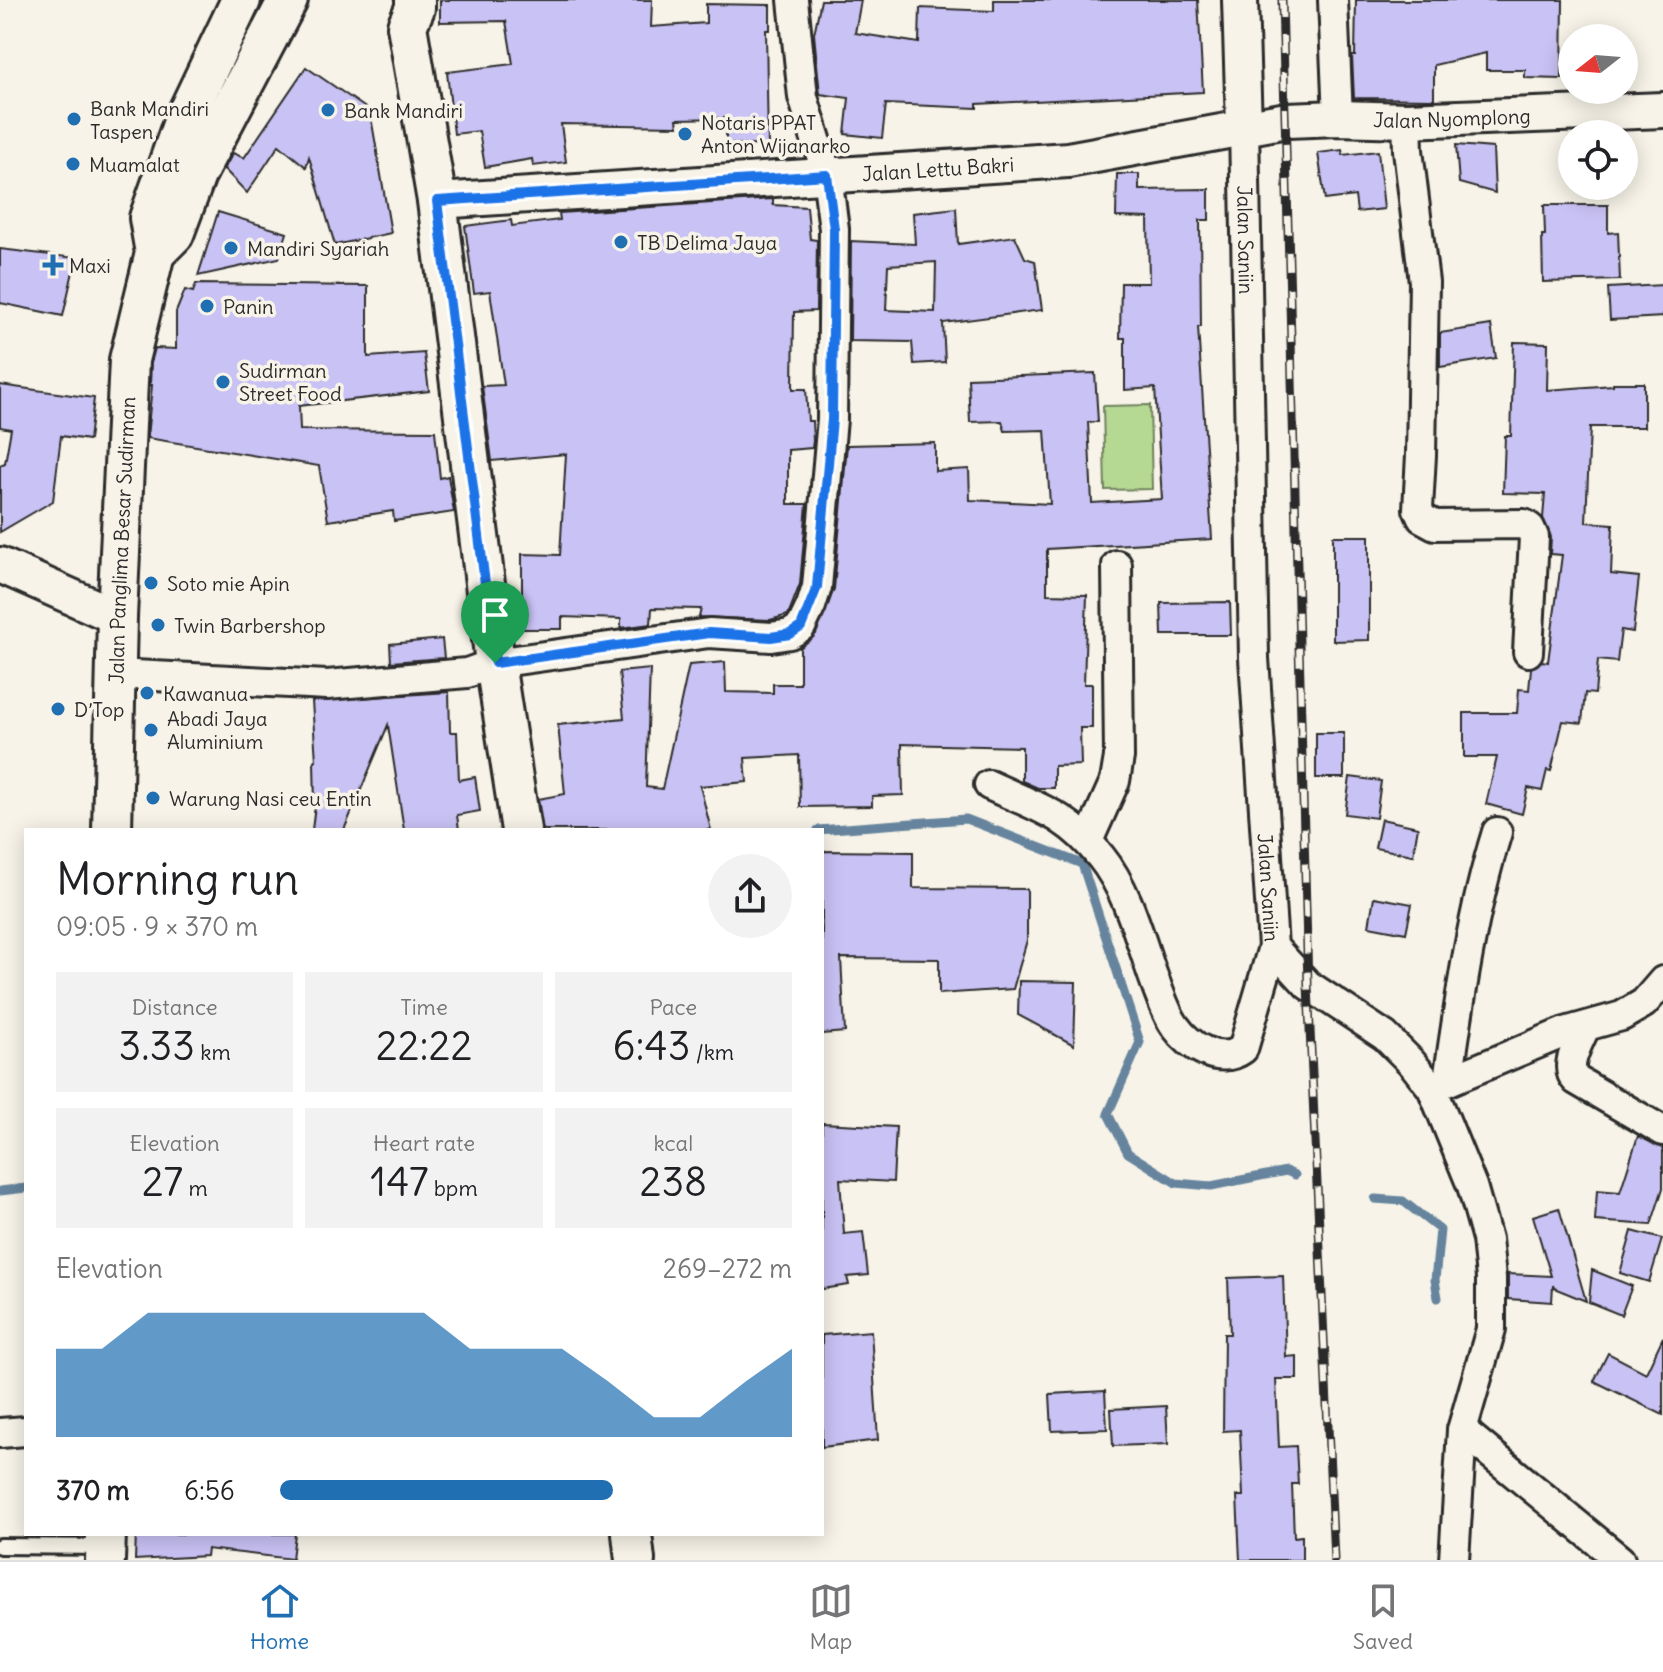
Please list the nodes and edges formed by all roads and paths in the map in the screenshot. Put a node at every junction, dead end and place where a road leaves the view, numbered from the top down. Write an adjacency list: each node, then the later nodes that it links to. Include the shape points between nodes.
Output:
1 (241, 0): 13 (main road, Jalan Panglima Besar Sudirman, via 183,122 149,218)
2 (793, 0): 11 (street, via 803,97)
3 (1240, 0): 10 (street)
4 (1333, 0): 8 (street)
5 (290, 2): 13 (main road, Jalan Panglima Besar Sudirman, via 196,175 174,234)
6 (400, 7): 12 (main road)
7 (1663, 110): 9 (street, Jalan Nyomplong)
8 (1338, 118): 9 (street, Jalan Nyomplong); 10 (street, Jalan Lettu Bakri)
9 (1407, 120): 17 (street, via 1424,282 1418,509 1435,525 1530,528 1534,537)
10 (1244, 126): 11 (street, Jalan Lettu Bakri, via 1068,160); 25 (street, Jalan Saniin, via 1254,658)
11 (827, 175): 12 (street, Jalan Lettu Bakri); 18 (street, via 834,229 832,419 817,587 801,627 771,637 709,633)
12 (437, 201): 18 (main road)
13 (155, 253): 16 (main road, Jalan Panglima Besar Sudirman, via 129,360)
14 (0, 565): 16 (street)
15 (1117, 565): 24 (street, via 1119,757 1115,781)
16 (117, 617): 19 (main road, Jalan Panglima Besar Sudirman)
17 (1528, 652)
18 (495, 663): 19 (street, via 467,673 327,685); 22 (main road)
19 (115, 674): 21 (main road, Jalan Panglima Besar Sudirman)
20 (989, 785): 24 (street, via 1054,813)
21 (112, 828)
22 (521, 828)
23 (1497, 832): 28 (street)
24 (1088, 841): 25 (street, via 1117,882 1174,1026 1192,1045 1226,1056 1243,1049)
25 (1273, 947): 28 (street, Jalan Saniin, via 1308,985 1385,1036)
26 (1663, 981): 27 (street, via 1634,1010)
27 (1585, 1027): 28 (street); 29 (street, via 1571,1074)
28 (1440, 1085): 30 (street, Jalan Saniin, via 1487,1239 1491,1278 1491,1329)
29 (1663, 1131)
30 (1462, 1430): 37 (street, Jalan Saniin); 38 (street)
31 (24, 1431): 32 (street)
32 (0, 1433)
33 (632, 1536): 36 (main road)
34 (0, 1546): 35 (lane)
35 (105, 1547)
36 (635, 1560)
37 (1454, 1560)
38 (1620, 1560)

